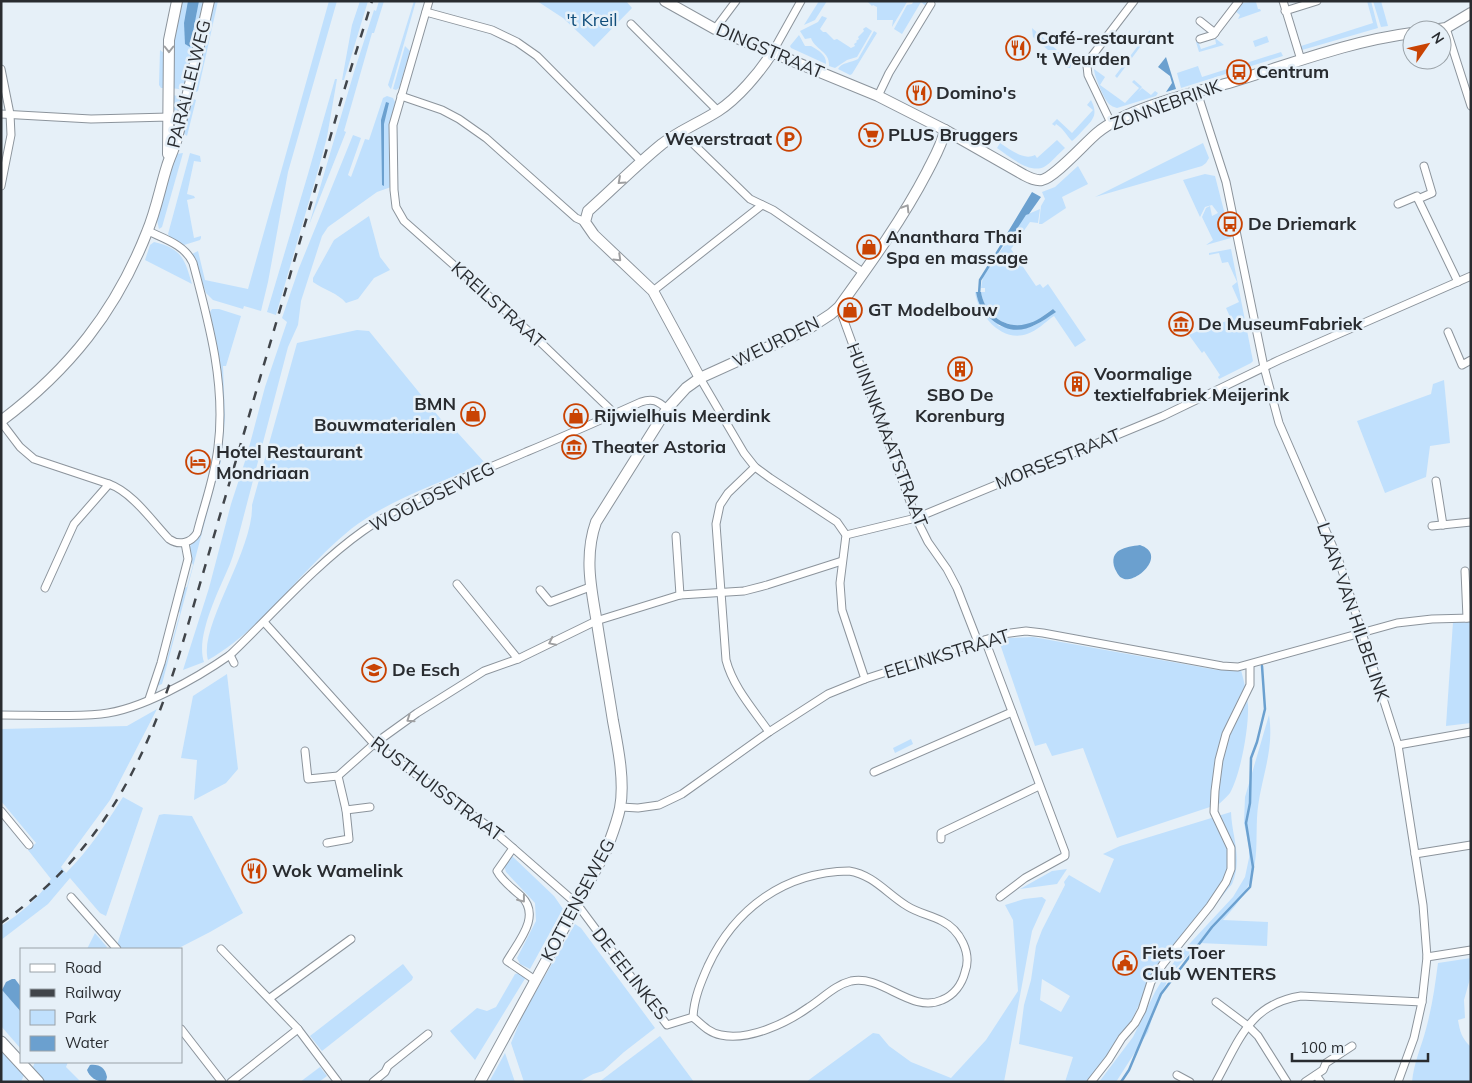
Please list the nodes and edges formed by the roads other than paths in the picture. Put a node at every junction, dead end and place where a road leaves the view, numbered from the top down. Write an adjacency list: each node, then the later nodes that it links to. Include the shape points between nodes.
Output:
1 (177, 1): 33 (street, PARALLELWEG, one-way to 33, via 169,40)
2 (209, 1): 34 (street, PARALLELWEG)
3 (429, 1): 13 (street, KREILSTRAAT)
4 (665, 1): 18 (street, DINGSTRAAT)
5 (736, 1): 18 (street)
6 (801, 1): 23 (street)
7 (1239, 1): 19 (street)
8 (1283, 1): 12 (street)
9 (1317, 1): 12 (street)
10 (1130, 3): 35 (street, via 1092,56 1087,70)
11 (931, 4): 28 (street)
12 (1285, 11): 24 (street)
13 (426, 12): 27 (street, KREILSTRAAT); 38 (street, via 492,30 518,42 537,56)
14 (1471, 13): 17 (street)
15 (1200, 20): 19 (street)
16 (631, 24): 30 (street)
17 (1452, 24)
18 (715, 29): 23 (street, DINGSTRAAT)
19 (1215, 33): 21 (street)
20 (1402, 35): 24 (street, ZONNEBRINK, via 1362,41)
21 (1200, 39)
22 (1452, 47): 29 (street)
23 (772, 52): 28 (street, DINGSTRAAT); 30 (street, via 761,70)
24 (1301, 60): 26 (street, ZONNEBRINK)
25 (1, 69): 32 (street)
26 (1196, 92): 35 (street, ZONNEBRINK); 54 (street, LAAN VAN HILBELINK, via 1226,182)
27 (401, 96): 45 (street, via 459,119 486,138 576,218); 57 (street, KREILSTRAAT, via 393,126 394,190 399,215 534,336)
28 (878, 96): 36 (street, DINGSTRAAT)
29 (1471, 106)
30 (718, 111): 37 (street)
31 (1, 114): 32 (street)
32 (10, 114): 33 (street, via 91,119); 41 (street, via 11,135)
33 (169, 117): 34 (street); 39 (street, PARALLELWEG)
34 (181, 120): 39 (street, PARALLELWEG)
35 (1111, 123): 36 (street, ZONNEBRINK, via 1050,176 1038,180)
36 (945, 130): 47 (street, WEURDEN, one-way to 36, via 917,191 943,141)
37 (680, 131): 38 (street); 44 (street, via 750,199)
38 (642, 162): 45 (street, one-way to 45, via 588,211)
39 (167, 165): 46 (street, PARALLELWEG)
40 (1424, 166): 42 (street, via 1432,193)
41 (1, 186)
42 (1418, 199): 43 (street, via 1417,196); 49 (street)
43 (1398, 204)
44 (762, 205): 47 (street); 50 (street)
45 (585, 222): 50 (street, one-way to 50, via 594,235)
46 (148, 232): 58 (street, PARALLELWEG, via 117,295 82,346 41,390); 68 (street, via 182,248 190,257 208,322 217,371 218,448 197,532)
47 (864, 273): 51 (street, WEURDEN)
48 (1471, 276): 49 (street, MORSESTRAAT)
49 (1458, 282): 54 (street, MORSESTRAAT)
50 (653, 291): 55 (street)
51 (839, 307): 55 (street, WEURDEN, via 808,329); 62 (street, HUININKMAATSTRAAT)
52 (1448, 332): 53 (street, via 1462,364)
53 (1471, 360)
54 (1264, 367): 62 (street, MORSESTRAAT, via 1163,416); 80 (street, LAAN VAN HILBELINK, via 1279,423 1339,561)
55 (700, 378): 56 (street, KOTTENSEWEG); 59 (street)
56 (667, 409): 57 (street, WOOLDSEWEG, via 658,401 648,399); 72 (street, KOTTENSEWEG, via 596,522 589,558)
57 (614, 414): 79 (street, WOOLDSEWEG, via 481,470 394,512 339,550)
58 (1, 421): 61 (street, via 20,447 34,459)
59 (755, 467): 66 (street, via 837,522); 75 (street, via 720,505 716,524)
60 (1436, 481): 64 (street)
61 (109, 484): 68 (street, via 126,494 169,539); 73 (street, via 74,524)
62 (916, 518): 66 (street, MORSESTRAAT); 81 (street, HUININKMAATSTRAAT, via 947,568)
63 (1471, 522): 64 (street)
64 (1443, 525): 65 (street)
65 (1432, 526)
66 (846, 534): 69 (street)
67 (676, 536): 76 (street)
68 (185, 543): 87 (street, via 188,559)
69 (842, 561): 75 (street, via 768,585); 86 (street, via 842,610)
70 (1465, 571): 77 (street)
71 (457, 584): 83 (street)
72 (590, 587): 74 (street, via 550,602); 78 (street, KOTTENSEWEG)
73 (46, 588)
74 (540, 590)
75 (721, 592): 76 (street); 90 (street, via 729,672)
76 (680, 595): 78 (street)
77 (1469, 618): 80 (street, EELINKSTRAAT, via 1397,623)
78 (596, 621): 83 (street, one-way to 83); 98 (street, KOTTENSEWEG, via 618,749)
79 (264, 622): 82 (street, WOOLDSEWEG); 92 (street, RUSTHUISSTRAAT)
80 (1362, 632): 85 (street, EELINKSTRAAT); 93 (street, LAAN VAN HILBELINK)
81 (981, 641): 85 (street, EELINKSTRAAT, via 1026,631 1222,666); 86 (street, EELINKSTRAAT); 88 (street, HUININKMAATSTRAAT)
82 (230, 655): 84 (street); 87 (street, WOOLDSEWEG)
83 (518, 659): 92 (street, one-way to 92, via 484,671)
84 (234, 662)
85 (1250, 665): 137 (street, via 1250,686 1226,734 1215,791 1214,812 1231,848 1231,869 1210,906 1151,982 1135,1023)
86 (865, 679): 90 (street, EELINKSTRAAT, via 828,694)
87 (149, 699): 89 (street, WOOLDSEWEG, via 101,714)
88 (1012, 712): 95 (street); 97 (street, HUININKMAATSTRAAT)
89 (1, 715)
90 (769, 732): 98 (street, EELINKSTRAAT, via 682,794 659,804 638,808)
91 (1471, 732): 93 (street)
92 (374, 744): 96 (street); 106 (street, RUSTHUISSTRAAT)
93 (1398, 745): 107 (street, LAAN VAN HILBELINK)
94 (306, 751): 96 (street, via 308,778)
95 (874, 772)
96 (338, 776): 100 (street)
97 (1039, 786): 102 (street, via 941,832); 109 (street, HUININKMAATSTRAAT, via 1065,856 1025,878)
98 (621, 806): 110 (street, KOTTENSEWEG, via 606,852)
99 (370, 807): 100 (street)
100 (346, 810): 103 (street, via 349,839)
101 (1, 811): 104 (street)
102 (941, 839)
103 (327, 843)
104 (29, 845)
105 (1471, 845): 107 (street)
106 (513, 848): 110 (street, RUSTHUISSTRAAT); 116 (street, one-way to 116, via 497,871 525,900 530,912 529,923 506,961)
107 (1416, 854): 115 (street, LAAN VAN HILBELINK)
108 (71, 897): 112 (street)
109 (1000, 897)
110 (577, 904): 116 (street, KOTTENSEWEG); 120 (street, DE EELINKES, via 668,1025)
111 (350, 938): 117 (street)
112 (116, 948)
113 (221, 949): 117 (street)
114 (1471, 950): 115 (street)
115 (1427, 957): 119 (street, LAAN VAN HILBELINK)
116 (535, 980): 136 (street, KOTTENSEWEG)
117 (270, 998): 122 (street)
118 (1216, 1002): 121 (street)
119 (1422, 1002): 121 (street, via 1301,996 1270,1005); 143 (street, LAAN VAN HILBELINK, via 1414,1038)
120 (693, 1017): 120 (street, DE EELINKES, via 720,1036 758,1032 793,1018 842,983 853,980 876,984 914,1000 928,1003 942,1000 962,982 967,956 957,934 944,922 916,912 865,875 849,872 817,874 768,894 734,924 722,939 700,984)
121 (1248, 1026): 139 (street); 140 (street)
122 (298, 1029): 133 (street); 134 (street)
123 (182, 1030): 132 (street)
124 (428, 1034): 135 (street)
125 (1, 1042): 127 (main road)
126 (1352, 1046): 130 (street, via 1326,1063)
127 (20, 1063)
128 (20, 1063): 131 (main road)
129 (1177, 1075): 138 (street)
130 (1316, 1075): 141 (street); 142 (street)
131 (38, 1082)
132 (222, 1082)
133 (230, 1082)
134 (338, 1082)
135 (373, 1082)
136 (480, 1082)
137 (1090, 1082)
138 (1190, 1082)
139 (1216, 1082)
140 (1287, 1082)
141 (1305, 1082)
142 (1321, 1082)
143 (1398, 1082)

